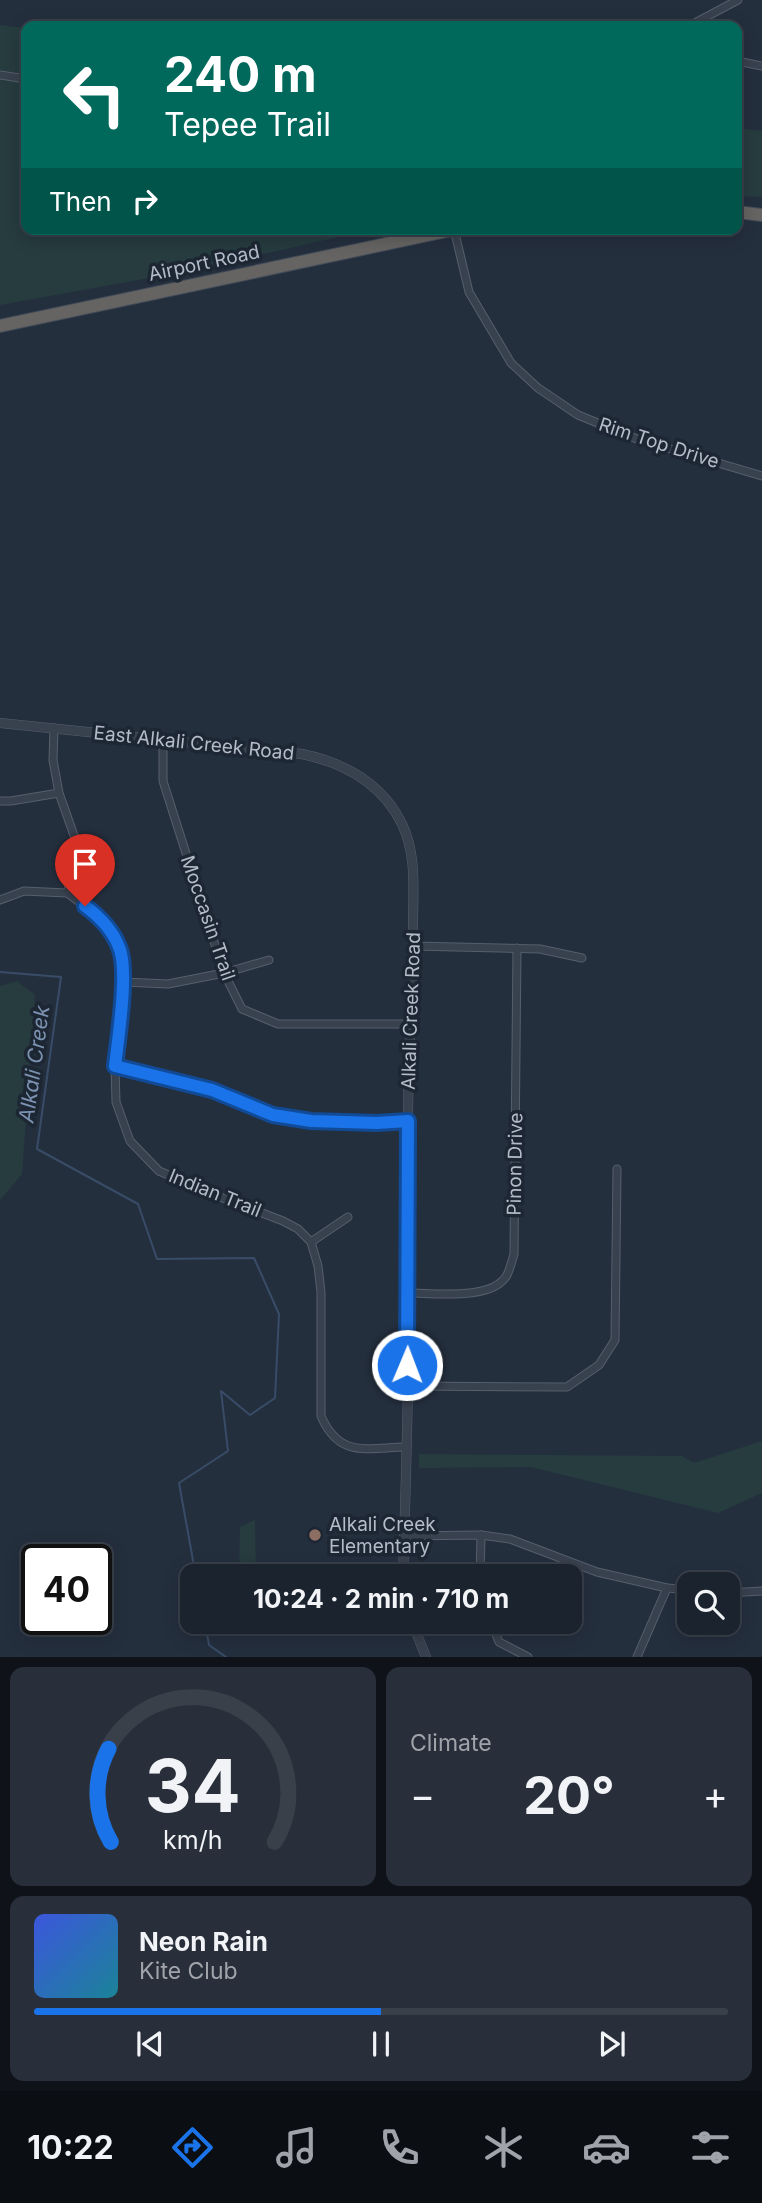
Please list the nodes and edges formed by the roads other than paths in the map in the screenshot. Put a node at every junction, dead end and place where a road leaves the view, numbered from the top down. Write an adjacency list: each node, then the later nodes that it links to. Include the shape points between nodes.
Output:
1 (738, 0): 2 (street)
2 (698, 21)
3 (742, 62): 4 (street)
4 (762, 66)
5 (0, 75): 6 (street)
6 (21, 78)
7 (742, 213): 8 (highway)
8 (762, 215)
9 (427, 235): 11 (highway, Airport Road)
10 (456, 235): 12 (street, Rim Top Drive, via 469,292 511,363 538,388 578,415 637,439)
11 (0, 326)
12 (762, 476)
13 (0, 723): 14 (street, East Alkali Creek Road)
14 (54, 728): 15 (street, East Alkali Creek Road); 17 (street)
15 (163, 740): 16 (street, East Alkali Creek Road, via 326,759); 25 (street, Moccasin Trail, via 163,781)
16 (378, 791): 21 (street, Alkali Creek Road, via 402,825 410,847)
17 (59, 793): 18 (street); 19 (street, via 77,845)
18 (0, 801)
19 (67, 893): 20 (street, via 24,891); 26 (street, Indian Trail, via 102,919 120,948)
20 (0, 900)
21 (413, 946): 22 (street); 27 (street, Alkali Creek Road)
22 (517, 948): 23 (street); 33 (street, Pinon Drive, via 514,1254 506,1277 494,1287 471,1294)
23 (582, 958)
24 (269, 960): 25 (street)
25 (224, 974): 26 (street, via 168,984); 27 (street, Moccasin Trail, via 242,1009 278,1024)
26 (123, 982): 28 (street, Indian Trail)
27 (410, 1024): 29 (street, Alkali Creek Road)
28 (115, 1066): 29 (street, via 212,1090 273,1115 311,1121); 32 (street, Indian Trail, via 116,1102 130,1141 159,1171 283,1221)
29 (408, 1121): 33 (street, Alkali Creek Road)
30 (617, 1169): 34 (street, via 615,1340 599,1365 568,1387)
31 (348, 1217): 32 (street)
32 (311, 1241): 35 (street, via 321,1292 321,1416 326,1429 336,1441 354,1448)
33 (409, 1293): 34 (street, Alkali Creek Road)
34 (407, 1386): 35 (street, Alkali Creek Road)
35 (405, 1447): 37 (street, Alkali Creek Road)
36 (481, 1535): 37 (street); 39 (street); 40 (street, via 510,1539 597,1572)
37 (404, 1536): 38 (street, Alkali Creek Road)
38 (403, 1564)
39 (480, 1564)
40 (667, 1588): 41 (street); 48 (street)
41 (677, 1589)
42 (762, 1591): 43 (street)
43 (740, 1592)
44 (417, 1634): 46 (street)
45 (496, 1634): 47 (street, via 499,1642)
46 (426, 1657)
47 (528, 1657)
48 (638, 1657)

